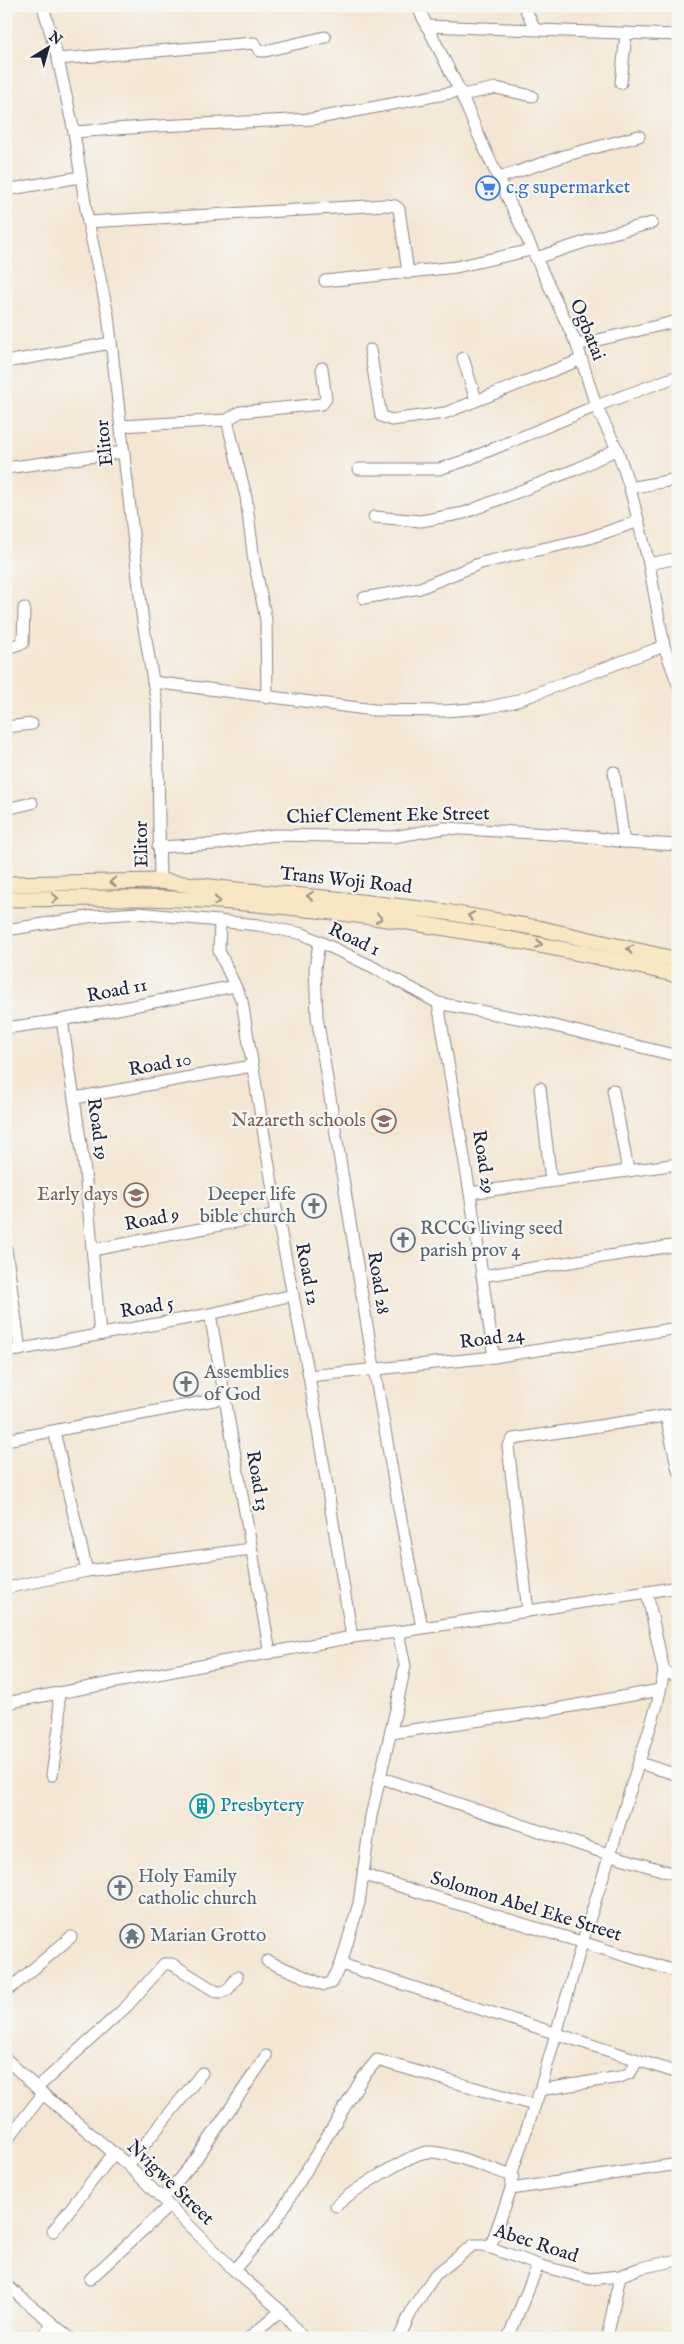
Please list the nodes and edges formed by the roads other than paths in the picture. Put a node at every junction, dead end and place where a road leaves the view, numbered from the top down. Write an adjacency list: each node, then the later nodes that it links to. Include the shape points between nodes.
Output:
1 (43, 6): 9 (street, Elitor)
2 (417, 6): 4 (street, Ogbatai)
3 (524, 6): 5 (street)
4 (426, 26): 5 (street); 11 (street, Ogbatai)
5 (535, 29): 6 (street)
6 (626, 33): 7 (street); 10 (street)
7 (678, 35)
8 (325, 37): 9 (street, via 260,51 254,43)
9 (58, 59): 13 (street, Elitor)
10 (621, 83)
11 (461, 93): 12 (street, via 496,88); 13 (street, via 313,119); 16 (street, Ogbatai)
12 (532, 96)
13 (74, 132): 15 (street, Elitor)
14 (639, 136): 16 (street)
15 (80, 177): 17 (street); 18 (street, Elitor)
16 (499, 178): 20 (street, Ogbatai)
17 (6, 190)
18 (88, 222): 21 (street, via 386,204 399,209); 24 (street, Elitor)
19 (652, 223): 20 (street)
20 (534, 254): 21 (street); 25 (street, Ogbatai)
21 (408, 273): 22 (street)
22 (325, 281)
23 (678, 321): 25 (street)
24 (111, 343): 29 (street); 35 (street, Elitor)
25 (577, 345): 28 (street, Ogbatai)
26 (370, 350): 32 (street, via 384,419 436,414)
27 (464, 358): 32 (street)
28 (580, 360): 32 (street); 33 (street, Ogbatai)
29 (6, 362)
30 (322, 368): 34 (street, via 326,399 322,404 240,412)
31 (678, 376): 33 (street)
32 (476, 400)
33 (596, 406): 36 (street, Ogbatai); 39 (street, via 439,469)
34 (228, 420): 35 (street); 53 (street, via 246,497 266,620)
35 (121, 426): 37 (street, Elitor)
36 (616, 449): 41 (street, Ogbatai); 42 (street, via 579,468 464,513 421,521)
37 (124, 452): 38 (street); 51 (street, Elitor)
38 (6, 468)
39 (360, 469)
40 (678, 479): 41 (street)
41 (630, 488): 43 (street, Ogbatai)
42 (374, 517)
43 (639, 522): 45 (street, Ogbatai); 46 (street, via 586,539 481,564 420,588)
44 (678, 558): 45 (street)
45 (649, 564): 49 (street, Ogbatai)
46 (364, 598)
47 (24, 608): 48 (street, via 23,643)
48 (6, 648)
49 (665, 648): 50 (street); 52 (street, Ogbatai); 53 (street, via 513,702 485,708 416,712)
50 (678, 648)
51 (153, 682): 53 (street); 61 (street, Elitor, via 158,726)
52 (678, 684)
53 (267, 698)
54 (32, 724): 55 (street)
55 (6, 727)
56 (614, 772): 59 (street)
57 (32, 803): 58 (street)
58 (6, 809)
59 (624, 842): 60 (street, Chief Clement Eke Street); 61 (street, Chief Clement Eke Street, via 584,836 445,828 393,837 274,835 216,844)
60 (678, 845)
61 (158, 847): 62 (street, Elitor)
62 (160, 881): 63 (main road, Trans Woji Road, one-way to 63); 68 (main road, Trans Woji Road, one-way to 62, via 538,928 446,912)
63 (6, 884)
64 (6, 899): 69 (main road, Trans Woji Road, one-way to 69, via 155,898 306,909 547,945)
65 (220, 921): 66 (street, Road 1, via 138,913 94,916); 67 (street, Road 1, via 303,934); 70 (street, Road 12, via 219,951)
66 (6, 930)
67 (319, 943): 71 (street, Road 1, via 371,966); 95 (street, Road 28, via 315,968 317,1017)
68 (678, 960)
69 (678, 975)
70 (235, 986): 72 (street, Road 11); 75 (street, Road 12, via 242,1001)
71 (438, 1003): 74 (street, Road 1, via 538,1022); 82 (street, Road 29)
72 (62, 1020): 73 (street, Road 11); 78 (street, Road 19)
73 (6, 1028)
74 (678, 1056)
75 (252, 1066): 78 (street, Road 10); 83 (street, Road 12)
76 (540, 1088): 81 (street)
77 (613, 1090): 80 (street)
78 (75, 1098): 86 (street, Road 19)
79 (678, 1164): 80 (street)
80 (628, 1170): 81 (street)
81 (551, 1181): 82 (street)
82 (470, 1193): 87 (street, Road 29)
83 (277, 1214): 86 (street, Road 9); 88 (street, Road 12)
84 (678, 1246): 87 (street)
85 (6, 1249): 92 (street)
86 (93, 1250): 91 (street, Road 19)
87 (482, 1276): 94 (street, Road 29)
88 (293, 1295): 89 (street, Road 5); 96 (street, Road 12)
89 (210, 1314): 91 (street, Road 5); 97 (street, Road 13)
90 (678, 1328): 94 (street, Road 24)
91 (100, 1334): 92 (street, Road 5)
92 (20, 1350): 93 (street, Road 5)
93 (6, 1352)
94 (494, 1357): 95 (street, Road 24)
95 (375, 1370): 96 (street, Road 24); 108 (street, Road 28)
96 (309, 1376): 110 (street, Road 12)
97 (224, 1398): 99 (street); 102 (street, Road 13)
98 (672, 1415): 101 (street); 107 (street, via 509,1442)
99 (54, 1431): 100 (street); 103 (street)
100 (6, 1440)
101 (678, 1470)
102 (251, 1549): 103 (street); 111 (street, Road 13)
103 (87, 1571): 105 (street)
104 (678, 1587): 106 (street)
105 (6, 1588)
106 (647, 1593): 107 (street); 112 (street)
107 (528, 1611): 108 (street)
108 (422, 1627): 109 (street)
109 (398, 1632): 110 (street); 117 (street, via 404,1666)
110 (352, 1638): 111 (street)
111 (270, 1653): 115 (street)
112 (664, 1672): 113 (street); 114 (street)
113 (678, 1676)
114 (660, 1690): 117 (street); 118 (street)
115 (58, 1693): 116 (street); 119 (street, via 60,1720)
116 (6, 1703)
117 (391, 1733): 121 (street)
118 (639, 1763): 120 (street); 122 (street)
119 (52, 1775)
120 (678, 1775)
121 (382, 1778): 122 (street); 123 (street, via 371,1816)
122 (611, 1855): 124 (street); 126 (street)
123 (364, 1875): 126 (street, Solomon Abel Eke Street); 128 (street)
124 (678, 1875)
125 (71, 1937): 131 (street)
126 (582, 1943): 129 (street, Solomon Abel Eke Street); 132 (street)
127 (267, 1961): 128 (street, via 327,1985)
128 (340, 1964): 132 (street)
129 (678, 1972)
130 (237, 1976): 139 (street, via 222,1993 172,1964 164,1964 127,2006)
131 (6, 1992)
132 (556, 2034): 135 (street); 138 (street)
133 (266, 2056): 147 (street)
134 (6, 2059): 139 (street, Nvigwe Street)
135 (637, 2061): 137 (street); 138 (street, via 630,2073 620,2077)
136 (202, 2073): 143 (street)
137 (678, 2073)
138 (540, 2090): 140 (street)
139 (40, 2091): 141 (street); 142 (street, Nvigwe Street)
140 (534, 2105): 145 (street); 153 (street, via 377,2060 363,2077 275,2222)
141 (6, 2141)
142 (114, 2153): 143 (street, Nvigwe Street); 149 (street)
143 (128, 2165): 147 (street, Nvigwe Street)
144 (672, 2165): 146 (street)
145 (513, 2176): 146 (street); 148 (street, via 427,2152 350,2194)
146 (511, 2189): 150 (street)
147 (166, 2202): 153 (street, Nvigwe Street); 155 (street)
148 (336, 2206)
149 (53, 2231)
150 (490, 2248): 152 (street, Abec Road); 163 (street, Abec Road, via 473,2245 435,2276 413,2308)
151 (678, 2260): 154 (street, Abec Road)
152 (538, 2265): 154 (street, Abec Road, via 590,2278); 164 (street)
153 (234, 2270): 157 (street, Nvigwe Street)
154 (620, 2276): 165 (street)
155 (90, 2279)
156 (6, 2285): 158 (street)
157 (281, 2311): 161 (street); 162 (street, Nvigwe Street)
158 (52, 2324): 159 (street); 160 (street)
159 (41, 2338)
160 (70, 2338)
161 (249, 2338)
162 (303, 2338)
163 (399, 2338)
164 (508, 2338)
165 (606, 2338)

